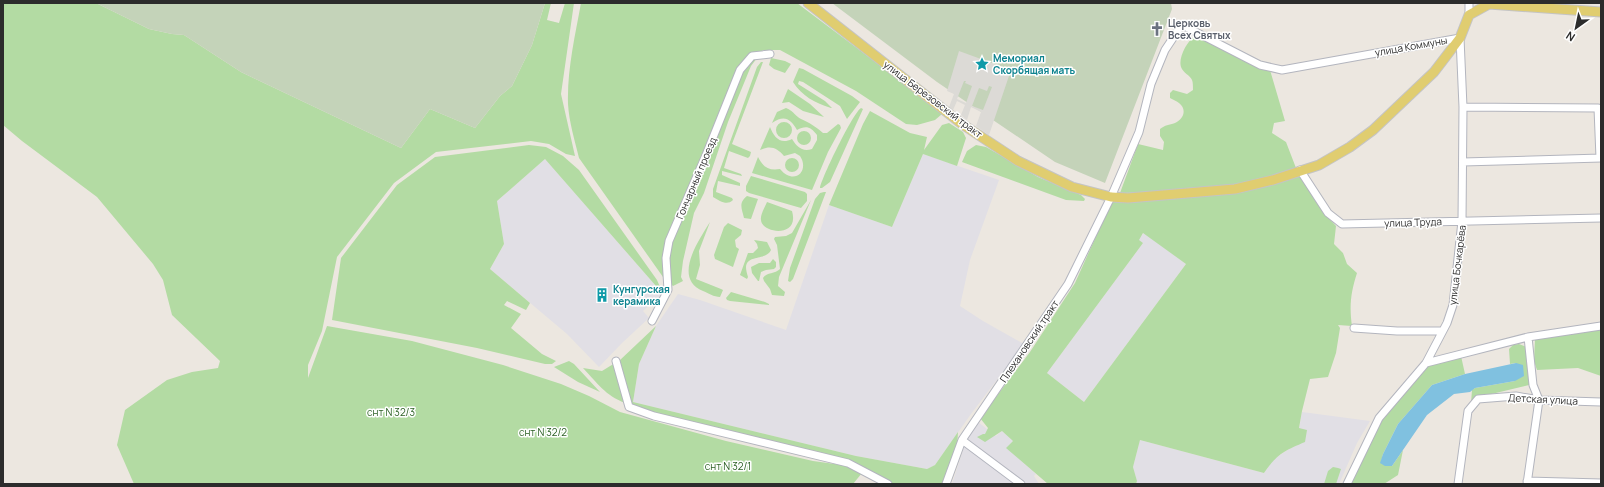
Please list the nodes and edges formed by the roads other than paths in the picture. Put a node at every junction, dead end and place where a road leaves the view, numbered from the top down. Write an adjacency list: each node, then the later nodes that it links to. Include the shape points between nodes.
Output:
1 (808, 3): 12 (main road, улица Березовский тракт, via 962,124 1018,161 1072,187)
2 (1469, 3): 4 (street, улица Бочкарёва)
3 (1601, 12): 4 (main road, via 1489,4)
4 (1469, 15): 6 (main road, улица Бочкарёва)
5 (1186, 27): 6 (street, улица Коммуны, via 1260,65 1282,70); 12 (street, Плехановский тракт, via 1181,26 1165,50 1151,84 1139,132)
6 (1460, 38): 8 (street, улица Бочкарёва); 11 (main road, улица Коммуны, via 1434,72 1373,130 1319,165)
7 (770, 54): 15 (street, Гончарный проезд, via 752,56 740,70 669,241 666,258 668,290)
8 (1463, 107): 9 (street, via 1598,108); 10 (street, улица Бочкарёва)
9 (1600, 158): 10 (street)
10 (1463, 162): 14 (street, улица Бочкарёва)
11 (1300, 170): 12 (main road, улица Березовский тракт, via 1273,180 1235,189 1151,197); 14 (street, улица Труда, via 1328,213 1342,224)
12 (1111, 197): 24 (street, Плехановский тракт, via 1068,284)
13 (1601, 218): 14 (street, улица Труда)
14 (1462, 221): 18 (street, улица Бочкарёва, via 1455,298 1447,324)
15 (652, 321)
16 (1601, 326): 19 (street)
17 (1354, 328): 18 (street)
18 (1442, 331): 21 (street, улица Бочкарёва)
19 (1528, 337): 21 (street); 22 (street, via 1533,385)
20 (616, 360): 27 (street, via 629,407 654,416 848,463)
21 (1426, 362): 30 (street, via 1379,418)
22 (1539, 400): 23 (street, Детская улица); 25 (street); 31 (street, Детская улица, via 1516,396 1478,399 1468,411)
23 (1601, 402)
24 (962, 440): 28 (street, Плехановский тракт); 29 (street)
25 (1527, 483): 26 (street)
26 (1601, 483)
27 (888, 484)
28 (946, 484)
29 (1021, 484)
30 (1347, 484)
31 (1458, 484)

